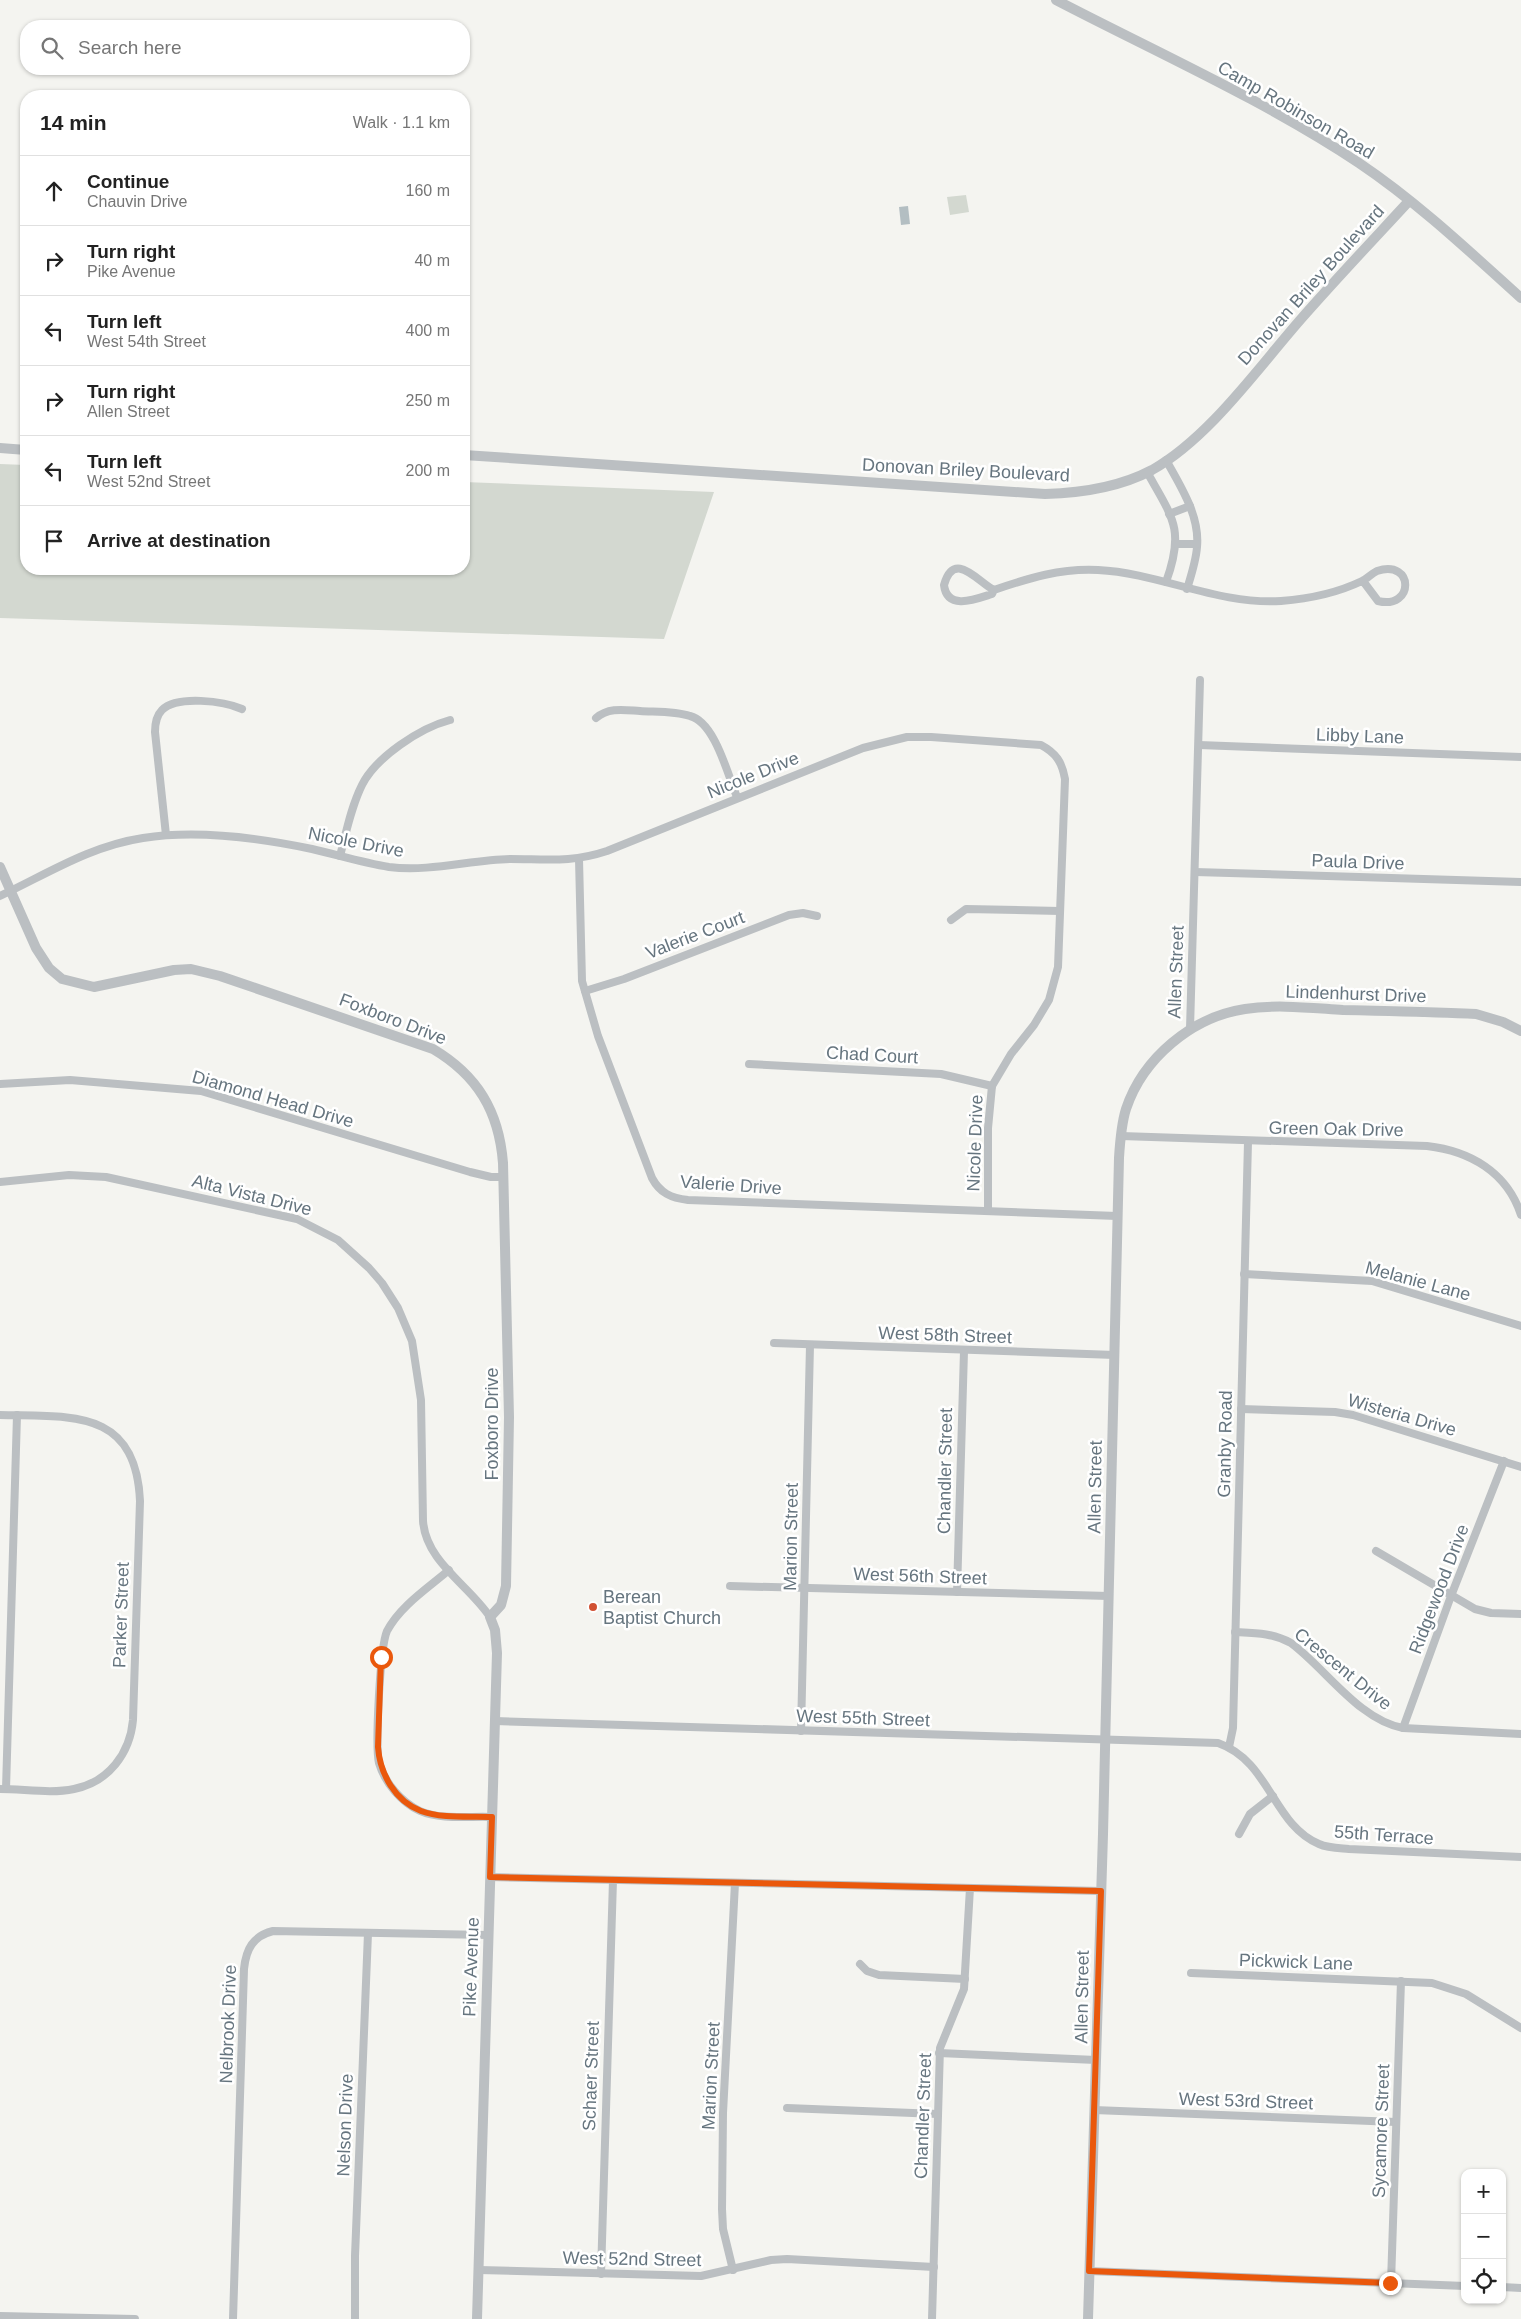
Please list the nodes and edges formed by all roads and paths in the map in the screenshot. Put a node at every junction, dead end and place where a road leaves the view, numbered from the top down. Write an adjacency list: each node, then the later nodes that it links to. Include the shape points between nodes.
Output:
1 (1056, 0): 2 (street, Camp Robinson Road, via 1303,128 1360,164)
2 (1409, 201): 3 (street, Camp Robinson Road); 7 (street, Donovan Briley Boulevard, via 1215,417)
3 (1521, 298)
4 (0, 448): 5 (street)
5 (20, 450)
6 (470, 455): 8 (street, Donovan Briley Boulevard, via 1045,494 1088,491)
7 (1166, 460): 8 (street, Donovan Briley Boulevard); 9 (street)
8 (1147, 472): 10 (street)
9 (1190, 506): 10 (street); 12 (street, via 1196,524)
10 (1169, 514): 11 (street)
11 (1176, 544): 12 (street); 14 (street)
12 (1197, 544): 15 (street)
13 (1363, 581): 13 (street, via 1378,601 1388,604 1399,599 1405,583 1403,576 1392,570 1371,573); 15 (street, via 1317,596 1279,601 1235,599)
14 (1166, 582): 15 (street); 16 (street, via 1121,572 1077,570 1040,574)
15 (1187, 589)
16 (994, 590): 16 (street, via 976,575 962,569 954,570 944,586 950,599 963,602 992,594)
17 (1200, 680): 21 (street, Allen Street)
18 (242, 709): 24 (street, via 221,702 185,702 160,712 155,732)
19 (596, 718): 23 (street, via 615,710 696,718 706,726 714,740)
20 (450, 720): 25 (street, via 411,737 370,774 359,792)
21 (1199, 746): 22 (street, Libby Lane); 28 (street, Allen Street)
22 (1521, 757)
23 (737, 797): 26 (street, Nicole Drive, via 607,851); 32 (street, Nicole Drive, via 863,748 896,739 931,737 1041,746 1055,754 1064,779)
24 (166, 836): 25 (street, Nicole Drive, via 240,838 290,844); 30 (street, Nicole Drive, via 88,852)
25 (340, 856): 26 (street, Nicole Drive, via 415,868 510,859)
26 (579, 859): 35 (street, Valerie Drive, via 580,962)
27 (0, 867): 30 (street, Foxboro Drive)
28 (1195, 872): 29 (street, Paula Drive); 36 (street, Allen Street)
29 (1521, 882)
30 (10, 891): 31 (street, Nicole Drive); 43 (street, Foxboro Drive, via 44,961 62,979 94,987 174,970 210,972 433,1049 462,1069 484,1097 498,1130)
31 (0, 896)
32 (1060, 911): 34 (street, via 971,909 962,911); 40 (street, Nicole Drive, via 1058,967 1049,1000)
33 (817, 916): 35 (street, Valerie Court, via 789,915)
34 (951, 920)
35 (585, 991): 45 (street, Valerie Drive, via 598,1036 652,1178 659,1189 670,1196 688,1200)
36 (1190, 1029): 37 (street, Lindenhurst Drive, via 1237,1011 1278,1007 1476,1014); 41 (street, Allen Street, via 1162,1054 1140,1081 1126,1109)
37 (1521, 1031)
38 (749, 1064): 40 (street, Chad Court, via 941,1074)
39 (0, 1084): 43 (street, Diamond Head Drive, via 70,1080 201,1091 461,1169)
40 (992, 1086): 45 (street, Nicole Drive, via 988,1128)
41 (1121, 1136): 42 (street, Green Oak Drive); 47 (street, Allen Street)
42 (1248, 1142): 46 (street, Green Oak Drive, via 1427,1146 1453,1150 1492,1171 1507,1187); 48 (street, Granby Road)
43 (503, 1177): 67 (street, Foxboro Drive, via 509,1426 507,1558 504,1596 497,1612)
44 (0, 1182): 60 (street, Alta Vista Drive, via 69,1175 128,1181 297,1219 325,1232 353,1252 382,1284 410,1335 421,1400 423,1526 433,1551)
45 (988, 1211): 47 (street, Valerie Drive)
46 (1521, 1215)
47 (1117, 1216): 53 (street, Allen Street)
48 (1244, 1274): 49 (street, Melanie Lane, via 1372,1281); 54 (street, Granby Road)
49 (1521, 1326)
50 (774, 1343): 51 (street, West 58th Street)
51 (810, 1345): 52 (street, West 58th Street); 62 (street, Marion Street)
52 (964, 1351): 53 (street, West 58th Street); 63 (street, Chandler Street)
53 (1115, 1355): 64 (street, Allen Street)
54 (1242, 1409): 57 (street, Wisteria Drive, via 1353,1415); 68 (street, Granby Road)
55 (0, 1415): 56 (street)
56 (17, 1415): 75 (street); 75 (street, Parker Street, via 84,1419 98,1424 113,1434 131,1456 139,1478 133,1720 128,1744 117,1762 101,1777 86,1785 61,1790)
57 (1504, 1461): 58 (street, Wisteria Drive); 65 (street, Ridgewood Drive)
58 (1521, 1467)
59 (1376, 1551): 65 (street)
60 (449, 1570): 67 (street, Alta Vista Drive); 77 (street, via 406,1607 387,1631 381,1657 379,1762 386,1780 396,1793 421,1811)
61 (730, 1586): 62 (street, West 56th Street)
62 (805, 1588): 63 (street, West 56th Street); 71 (street, Marion Street)
63 (957, 1592): 64 (street, West 56th Street)
64 (1109, 1596): 73 (street, Allen Street)
65 (1451, 1596): 66 (street, via 1483,1612); 70 (street, Ridgewood Drive)
66 (1521, 1614)
67 (490, 1617): 69 (street, Pike Avenue, via 497,1653)
68 (1235, 1632): 70 (street, Crescent Drive, via 1280,1637 1380,1721); 74 (street, Granby Road)
69 (496, 1721): 71 (street, West 55th Street); 77 (street, Pike Avenue)
70 (1403, 1728): 72 (street, Crescent Drive)
71 (800, 1731): 73 (street, West 55th Street)
72 (1521, 1734)
73 (1106, 1739): 74 (street, West 55th Street, via 1218,1743); 84 (street, Allen Street)
74 (1230, 1747): 76 (street, 55th Terrace, via 1252,1765)
75 (3, 1789)
76 (1273, 1796): 78 (street, via 1250,1814); 79 (street, 55th Terrace, via 1300,1831 1309,1839 1330,1848)
77 (492, 1817): 80 (street, Pike Avenue)
78 (1239, 1834)
79 (1521, 1857)
80 (490, 1877): 81 (street); 86 (street, Pike Avenue)
81 (613, 1880): 82 (street); 102 (street, Schaer Street)
82 (735, 1883): 83 (street); 100 (street, Marion Street, via 723,2113 722,2209 723,2229)
83 (970, 1888): 84 (street); 89 (street, Chandler Street)
84 (1101, 1891): 93 (street, Allen Street)
85 (368, 1933): 86 (street, Nelbrook Drive); 110 (street, Nelbrook Drive, via 273,1931 256,1939 247,1951); 111 (street, Nelson Drive)
86 (488, 1935): 99 (street, Pike Avenue)
87 (860, 1964): 89 (street, via 879,1975)
88 (1191, 1973): 90 (street, Pickwick Lane)
89 (965, 1979): 92 (street, Chandler Street, via 961,1998)
90 (1401, 1981): 91 (street, Pickwick Lane, via 1444,1985 1466,1994); 97 (street, Sycamore Street)
91 (1521, 2028)
92 (939, 2053): 93 (street); 96 (street, Chandler Street)
93 (1096, 2060): 95 (street, Allen Street)
94 (787, 2108): 96 (street)
95 (1094, 2110): 97 (street, West 53rd Street); 101 (street, Allen Street)
96 (938, 2114): 98 (street, Chandler Street)
97 (1396, 2122): 103 (street, Sycamore Street)
98 (934, 2267): 100 (street, West 52nd Street, via 786,2259); 113 (street, Chandler Street)
99 (479, 2270): 102 (street, West 52nd Street); 112 (street, Pike Avenue)
100 (733, 2270): 102 (street, West 52nd Street, via 701,2276)
101 (1089, 2271): 103 (street); 114 (street, Allen Street)
102 (601, 2274)
103 (1390, 2283): 104 (street)
104 (1461, 2286)
105 (1506, 2287): 106 (street)
106 (1521, 2288)
107 (0, 2316): 108 (street)
108 (110, 2318): 109 (street)
109 (135, 2319)
110 (233, 2319)
111 (355, 2319)
112 (477, 2319)
113 (932, 2319)
114 (1088, 2319)

